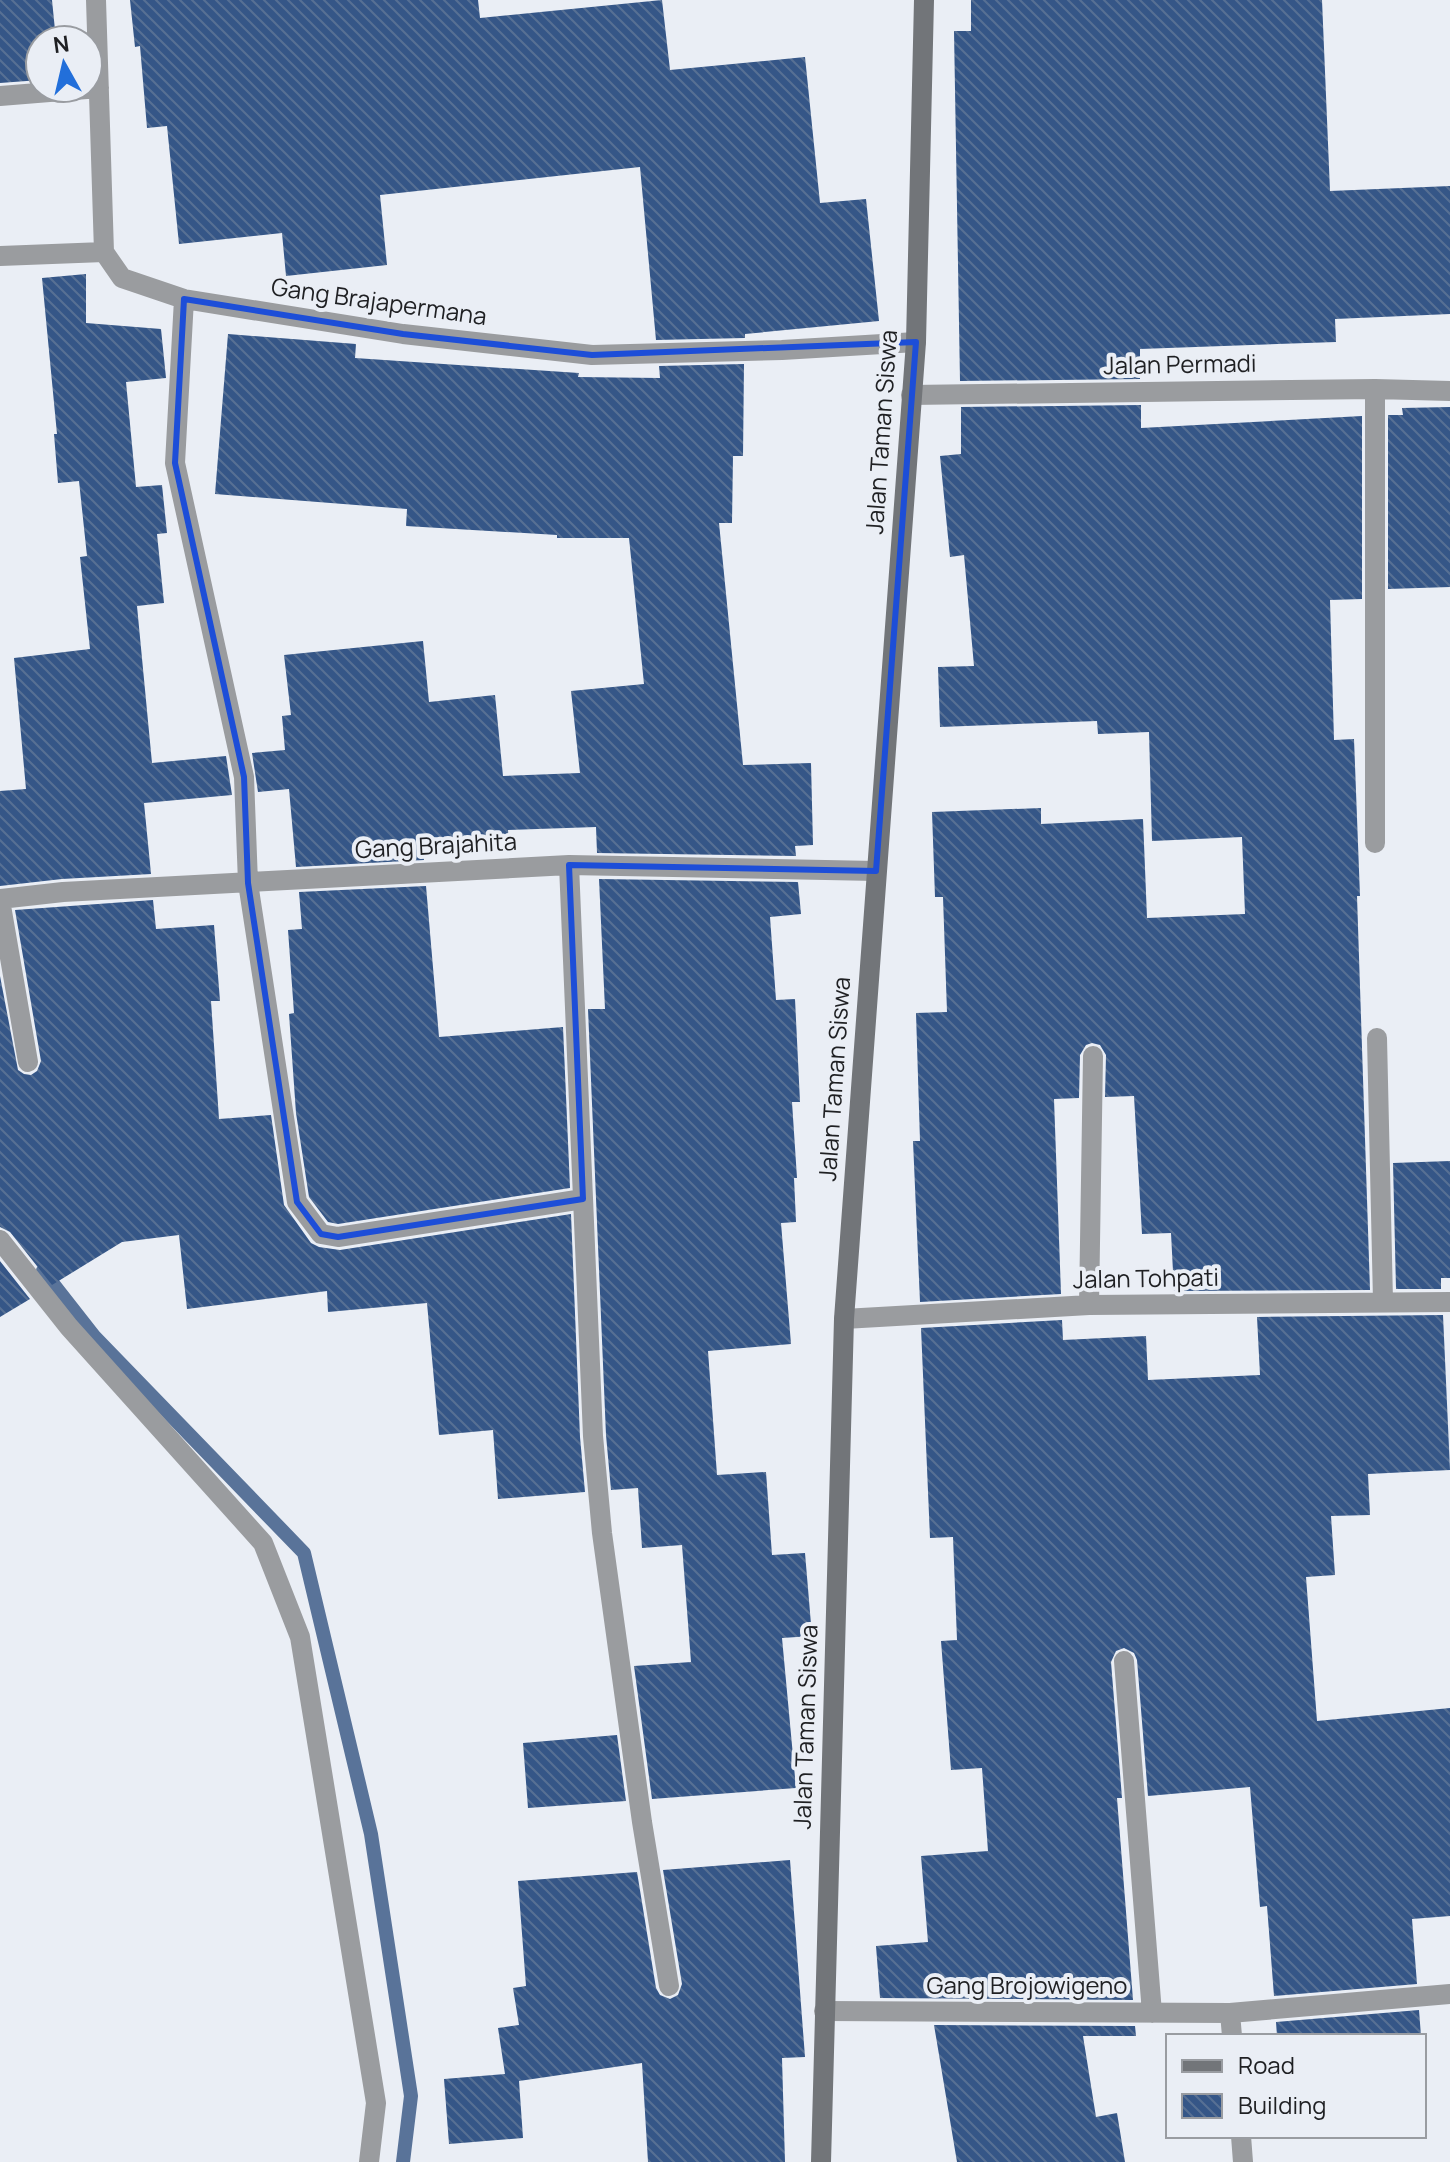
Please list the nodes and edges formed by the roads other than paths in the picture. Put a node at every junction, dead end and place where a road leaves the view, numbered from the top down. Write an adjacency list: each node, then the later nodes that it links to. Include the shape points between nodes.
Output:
1 (96, 0): 3 (street)
2 (924, 0): 10 (main road, Jalan Taman Siswa)
3 (97, 24)
4 (24, 94): 5 (street)
5 (0, 96)
6 (99, 104): 7 (street)
7 (104, 252): 8 (street); 9 (street, Gang Brajapermana, via 122,278)
8 (0, 256)
9 (184, 299): 10 (street, Gang Brajapermana, via 403,334 592,355); 17 (street, via 175,463 244,777)
10 (916, 342): 13 (main road, Jalan Taman Siswa)
11 (1375, 389): 12 (street, Jalan Permadi); 13 (street, Jalan Permadi); 14 (street)
12 (1450, 391)
13 (911, 395): 16 (main road, Jalan Taman Siswa)
14 (1375, 843)
15 (569, 865): 16 (street, Gang Brajahita); 17 (street, Gang Brajahita); 22 (street)
16 (876, 871): 27 (main road, Jalan Taman Siswa)
17 (248, 883): 18 (street, Gang Brajahita); 22 (street, via 297,1202 321,1234 338,1237)
18 (0, 899): 21 (street)
19 (1377, 1038): 24 (street)
20 (1093, 1056): 26 (street)
21 (28, 1062)
22 (583, 1199): 29 (street, via 602,1533)
23 (0, 1240): 36 (street, via 69,1327 263,1543 283,1590 300,1637 376,2103)
24 (1383, 1301): 25 (street, Jalan Tohpati); 26 (street, Jalan Tohpati)
25 (1450, 1302)
26 (1089, 1305): 27 (street, Jalan Tohpati)
27 (844, 1319): 31 (main road, Jalan Taman Siswa)
28 (1124, 1661): 32 (street)
29 (669, 1986)
30 (1450, 1994): 33 (street, Gang Brojowigeno)
31 (824, 2011): 32 (street, Gang Brojowigeno); 37 (main road, Jalan Taman Siswa)
32 (1152, 2013): 33 (street, Gang Brojowigeno)
33 (1230, 2013): 34 (street)
34 (1232, 2034)
35 (1241, 2138): 38 (street)
36 (369, 2162)
37 (821, 2162)
38 (1243, 2162)

